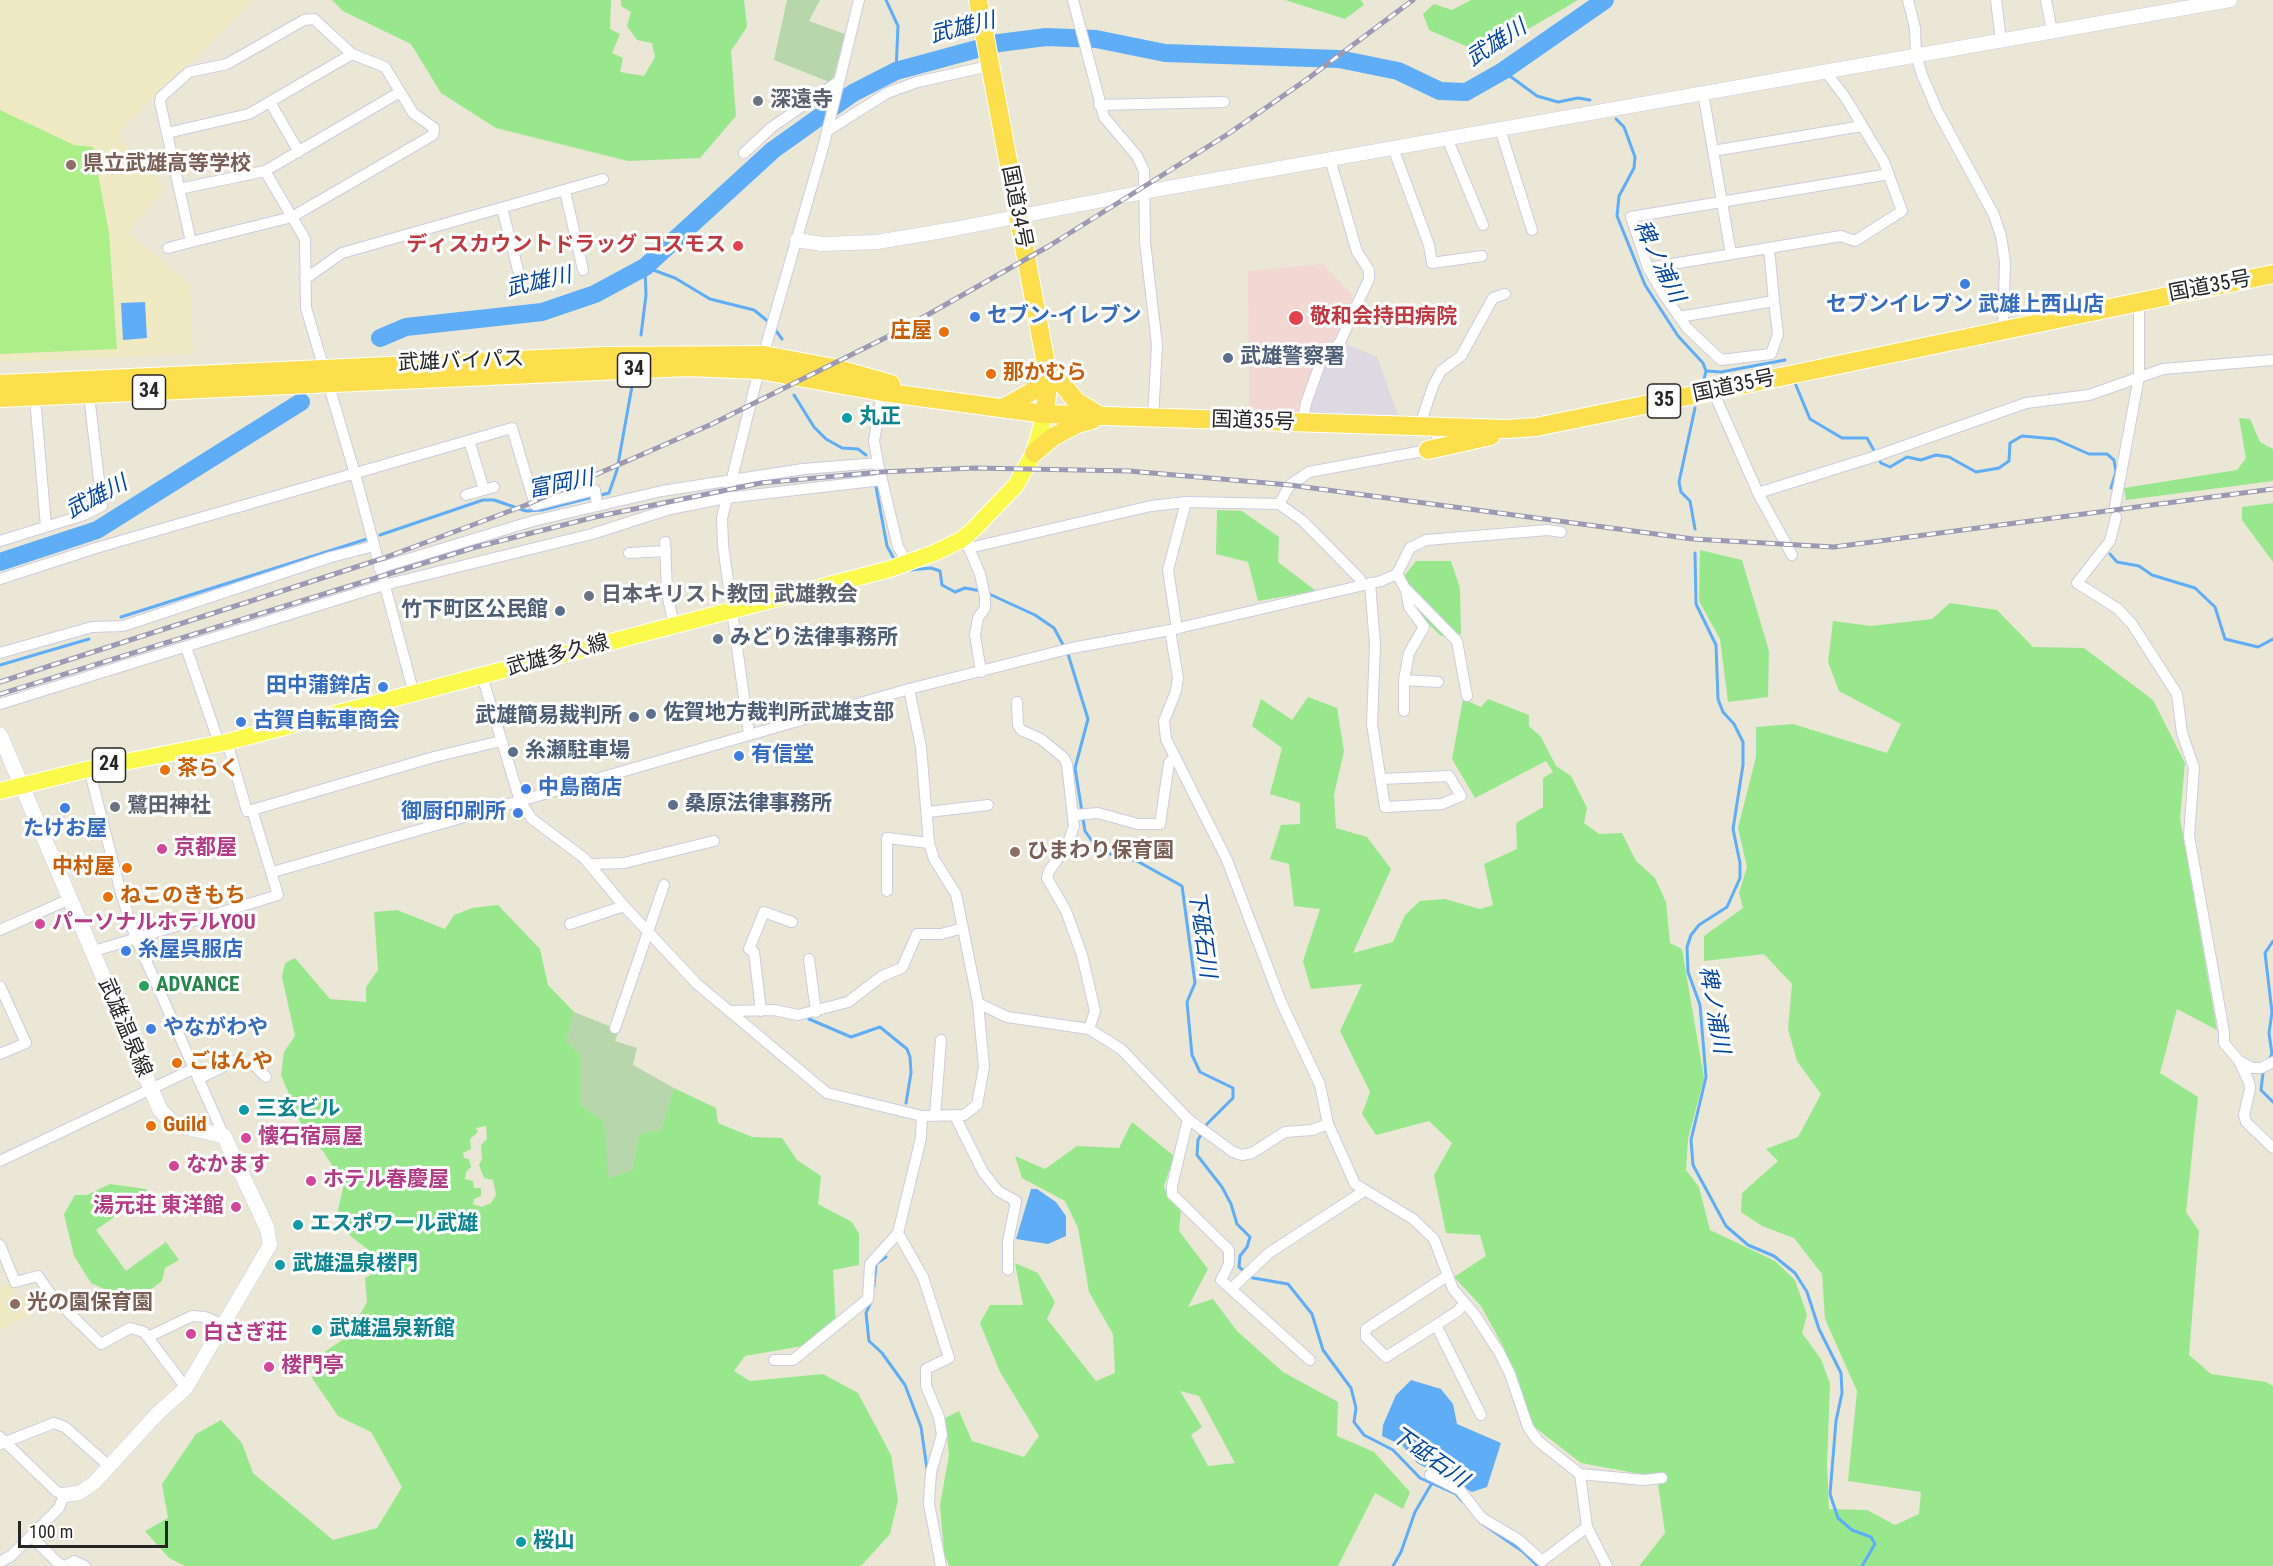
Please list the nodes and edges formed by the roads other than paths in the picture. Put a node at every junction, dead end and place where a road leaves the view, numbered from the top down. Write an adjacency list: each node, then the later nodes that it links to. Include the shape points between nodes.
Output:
1 (859, 0): 14 (street)
2 (978, 0): 12 (highway, 国道34号)
3 (1073, 0): 19 (street)
4 (1908, 0): 11 (street)
5 (1996, 0): 9 (street)
6 (2046, 0): 8 (street)
7 (2229, 0): 8 (street)
8 (2052, 31): 9 (street)
9 (2001, 40): 11 (street)
10 (352, 54): 15 (street, via 385,67); 17 (street); 23 (street, via 314,19 304,20 227,64 189,72 161,97)
11 (1916, 55): 13 (street); 57 (street, via 1937,110 1994,215 2001,236 2005,262)
12 (989, 66): 22 (street, via 916,82 887,93); 39 (highway, 国道34号)
13 (1825, 71): 16 (street); 20 (street)
14 (838, 86): 22 (street); 28 (street, via 772,127)
15 (400, 92): 27 (street); 38 (street, via 413,113 435,128 433,135)
16 (1703, 93): 21 (street); 26 (street)
17 (270, 102): 23 (street, via 249,114); 27 (street)
18 (1224, 102): 19 (street)
19 (1100, 105): 35 (street, via 1104,117 1137,156 1144,171)
20 (1862, 126): 26 (street); 31 (street)
21 (1500, 129): 24 (street); 41 (street)
22 (827, 131): 42 (street)
23 (167, 133): 33 (street)
24 (1447, 138): 25 (street); 40 (street)
25 (1393, 148): 29 (street); 47 (street, via 1432,262)
26 (1713, 151): 36 (street)
27 (299, 152): 30 (street)
28 (744, 153)
29 (1330, 159): 35 (street); 73 (street, via 1358,252 1370,270 1340,342 1320,364)
30 (265, 171): 33 (street); 38 (street)
31 (1889, 174): 36 (street); 45 (street, via 1902,211 1855,241 1841,236)
32 (603, 179): 34 (street)
33 (179, 189): 43 (street)
34 (565, 191): 37 (street); 50 (street)
35 (1144, 192): 39 (street); 72 (street, via 1145,243 1157,345)
36 (1722, 203): 46 (street); 48 (street, via 1631,218)
37 (502, 208): 49 (street); 52 (street, via 342,253)
38 (292, 217): 43 (street); 52 (street, via 305,239)
39 (1019, 217): 42 (street, via 877,242 822,244); 60 (highway, 国道34号)
40 (1483, 225)
41 (1532, 230)
42 (797, 240): 59 (street)
43 (191, 242): 44 (street)
44 (168, 248)
45 (1769, 248): 46 (street); 54 (street)
46 (1731, 254): 48 (street)
47 (1482, 256)
48 (1648, 268): 56 (street)
49 (518, 270)
50 (584, 270)
51 (2273, 274): 55 (highway, 国道35号 / 35)
52 (305, 279): 61 (street, via 306,308)
53 (1505, 294): 74 (street, via 1493,298 1461,356 1441,371)
54 (1774, 301): 56 (street); 56 (street, via 1778,334 1771,354 1721,360)
55 (2139, 302): 57 (highway, 国道35号 / 35); 62 (street)
56 (1679, 317)
57 (2003, 332): 65 (highway, 国道35号 / 35)
58 (2273, 360): 62 (street, via 2163,369)
59 (762, 362): 61 (highway, 武雄バイパス / 34); 64 (highway, 武雄バイパス / 34); 82 (street)
60 (1046, 364): 69 (highway, via 1033,391); 70 (highway, 国道34号); 71 (highway, via 1076,401)
61 (326, 375): 63 (highway, 武雄バイパス / 34); 66 (highway, 武雄バイパス / 34); 81 (street)
62 (2139, 377): 84 (street, via 2089,395 2026,403); 158 (street, via 2110,541 2077,583 2118,609 2132,624 2177,694 2181,733 2194,768 2188,821 2198,894 2224,1043)
63 (0, 384)
64 (883, 386): 69 (highway, 武雄バイパス / 34); 80 (street, via 874,441)
65 (1713, 391): 76 (highway, 国道35号 / 35, via 1536,427); 84 (street)
66 (89, 395): 68 (highway, 武雄バイパス / 34); 90 (street, via 102,506)
67 (0, 398): 68 (highway, 武雄バイパス / 34)
68 (35, 398): 90 (street)
69 (1003, 408): 70 (highway, 武雄バイパス / 34)
70 (1045, 414): 71 (highway, 国道35号 / 35); 79 (main road, 武雄多久線 / 24)
71 (1103, 417): 72 (highway, 国道35号 / 35); 79 (highway, via 1077,424)
72 (1153, 419): 73 (highway, 国道35号 / 35)
73 (1302, 424): 74 (highway, 国道35号 / 35)
74 (1419, 428): 75 (highway, 国道35号 / 35)
75 (1439, 429): 76 (highway, 国道35号 / 35); 78 (street, via 1436,444)
76 (1506, 429): 78 (highway, via 1483,439)
77 (469, 440): 81 (street); 85 (street, via 489,489); 89 (street, via 512,428 534,505 595,490)
78 (1428, 450): 88 (street, via 1310,472 1290,485)
79 (1034, 453): 93 (main road, 武雄多久線 / 24, via 1016,485)
80 (878, 463): 82 (street); 83 (street)
81 (355, 474): 94 (street); 100 (street)
82 (731, 479): 86 (street); 89 (street)
83 (882, 480): 86 (street); 97 (street, via 898,547)
84 (1758, 493): 96 (street)
85 (466, 495)
86 (726, 498): 102 (street); 104 (street, via 723,545)
87 (1186, 502): 88 (street); 93 (street); 106 (street, via 1168,570)
88 (1279, 504): 101 (street, via 1303,521)
89 (597, 505): 98 (street)
90 (46, 526): 92 (street)
91 (1561, 532): 99 (street, via 1426,540 1410,548)
92 (0, 541)
93 (965, 544): 97 (main road, 武雄多久線 / 24); 109 (street, via 984,592 985,608 978,618 975,635)
94 (374, 546): 98 (street); 108 (street, via 123,626 92,627)
95 (629, 553): 105 (street, via 665,546 667,593)
96 (1792, 555)
97 (908, 562): 104 (main road, 武雄多久線 / 24)
98 (379, 568): 102 (street)
99 (1396, 574): 101 (street); 103 (street)
100 (0, 579)
101 (1366, 583): 106 (street); 125 (street, via 1375,645 1372,724)
102 (384, 585): 107 (street); 114 (street)
103 (1406, 590): 111 (street, via 1408,607 1424,627 1409,653); 115 (street, via 1457,641)
104 (732, 610): 105 (main road, 武雄多久線 / 24); 119 (street)
105 (674, 626): 110 (main road, 武雄多久線 / 24)
106 (1174, 630): 109 (street, via 1067,649); 123 (street, via 1178,678 1164,721 1166,740)
107 (186, 647): 117 (street); 122 (street)
108 (0, 653)
109 (981, 672): 113 (street)
110 (482, 676): 114 (main road, 武雄多久線 / 24); 121 (street)
111 (1404, 680): 112 (street); 118 (street)
112 (1438, 682)
113 (909, 689): 119 (street); 131 (street, via 921,747)
114 (414, 694): 122 (main road, 武雄多久線 / 24)
115 (1467, 696)
116 (1017, 702): 132 (street, via 1018,725 1022,730 1041,739 1064,758)
117 (0, 704)
118 (1404, 711)
119 (749, 734): 128 (street)
120 (0, 735): 126 (main road, 武雄温泉線)
121 (501, 741): 128 (street); 130 (street)
122 (223, 743): 124 (main road, 武雄多久線 / 24); 130 (street, via 247,811)
123 (1174, 757): 132 (street, via 1169,763 1160,824 1138,824 1098,813); 166 (street, via 1227,860 1281,1002 1320,1084)
124 (89, 769): 126 (main road, 武雄多久線 / 24); 146 (street)
125 (1381, 779): 125 (street, via 1385,807 1443,804 1461,796 1449,776)
126 (23, 786): 127 (main road, 武雄多久線 / 24); 139 (main road, 武雄温泉線)
127 (0, 792)
128 (520, 801): 135 (street, via 539,827); 136 (street)
129 (988, 805): 131 (street)
130 (252, 810): 136 (street)
131 (928, 812): 134 (street)
132 (1075, 815): 155 (street, via 1072,835 1047,878 1066,911 1082,955 1095,1011)
133 (714, 841): 135 (street, via 624,863)
134 (929, 843): 138 (street, via 887,838); 143 (street, via 934,859 956,894)
135 (589, 864): 140 (street)
136 (273, 872): 146 (street, via 278,895)
137 (664, 885): 145 (street)
138 (887, 891)
139 (70, 899): 144 (street); 147 (main road, 武雄温泉線)
140 (624, 906): 142 (street); 145 (street)
141 (792, 922): 152 (street, via 764,912 749,949 754,952)
142 (570, 924)
143 (963, 928): 150 (street); 153 (street, via 941,934 917,934 902,968 882,976 848,1002)
144 (0, 930)
145 (648, 932): 151 (street, via 696,984); 154 (street)
146 (135, 936): 147 (street); 160 (street)
147 (91, 952): 162 (main road, 武雄温泉線)
148 (809, 959): 153 (street)
149 (0, 986): 157 (street, via 26,1043)
150 (978, 1003): 155 (street, via 1007,1017); 165 (street, via 984,1049 980,1093 972,1112)
151 (728, 1011): 152 (street); 163 (street, via 827,1093)
152 (761, 1011): 153 (street, via 798,1015)
153 (816, 1012)
154 (615, 1028)
155 (1089, 1029): 167 (street, via 1121,1049)
156 (941, 1040): 164 (street)
157 (0, 1054)
158 (2239, 1061): 159 (street, via 2252,1068); 169 (street, via 2250,1089 2246,1122)
159 (2273, 1062)
160 (196, 1074): 161 (street, via 235,1061 255,1066); 162 (street); 168 (street)
161 (266, 1077)
162 (150, 1089): 168 (main road, 武雄温泉線, via 160,1110 172,1122); 170 (street)
163 (922, 1116): 164 (street); 173 (street, via 921,1138)
164 (934, 1116): 165 (street)
165 (955, 1116): 175 (street, via 983,1172 998,1191 1016,1201 1008,1242)
166 (1328, 1124): 167 (street, via 1285,1132 1242,1155); 171 (street, via 1355,1184)
167 (1198, 1126): 177 (street, via 1172,1194 1229,1250 1229,1264 1221,1280)
168 (224, 1136): 172 (main road)
169 (2273, 1148)
170 (0, 1161)
171 (1364, 1191): 176 (street, via 1413,1219 1434,1239); 177 (street, via 1269,1253)
172 (267, 1228): 179 (street, via 270,1245)
173 (898, 1233): 182 (street, via 870,1264 868,1299 793,1360); 197 (street, via 923,1277 949,1358 926,1369 926,1386 942,1435 931,1472 929,1504)
174 (0, 1245): 181 (street, via 15,1282 38,1276 52,1296 101,1344 130,1328)
175 (1008, 1270)
176 (1447, 1276): 178 (street); 180 (street, via 1366,1329 1366,1337 1386,1357)
177 (1231, 1289): 183 (street)
178 (1463, 1304): 180 (street); 188 (street, via 1499,1352 1528,1427 1538,1441)
179 (224, 1324): 181 (street, via 192,1316); 184 (street)
180 (1436, 1325): 185 (street)
181 (148, 1337): 184 (street)
182 (774, 1360)
183 (1310, 1360)
184 (186, 1388): 187 (street)
185 (1481, 1415)
186 (1, 1441): 187 (street, via 54,1423 65,1427); 191 (street)
187 (110, 1467): 191 (street, via 79,1493)
188 (1580, 1474): 190 (street); 192 (street)
189 (1430, 1475): 195 (street, via 1461,1490 1482,1518 1519,1540)
190 (1662, 1478)
191 (64, 1495): 193 (street, via 59,1508)
192 (1587, 1527): 195 (street); 198 (street)
193 (31, 1536): 194 (street); 196 (street, via 59,1564 66,1566 74,1561)
194 (0, 1562)
195 (1539, 1564)
196 (85, 1566)
197 (941, 1566)
198 (1607, 1566)

